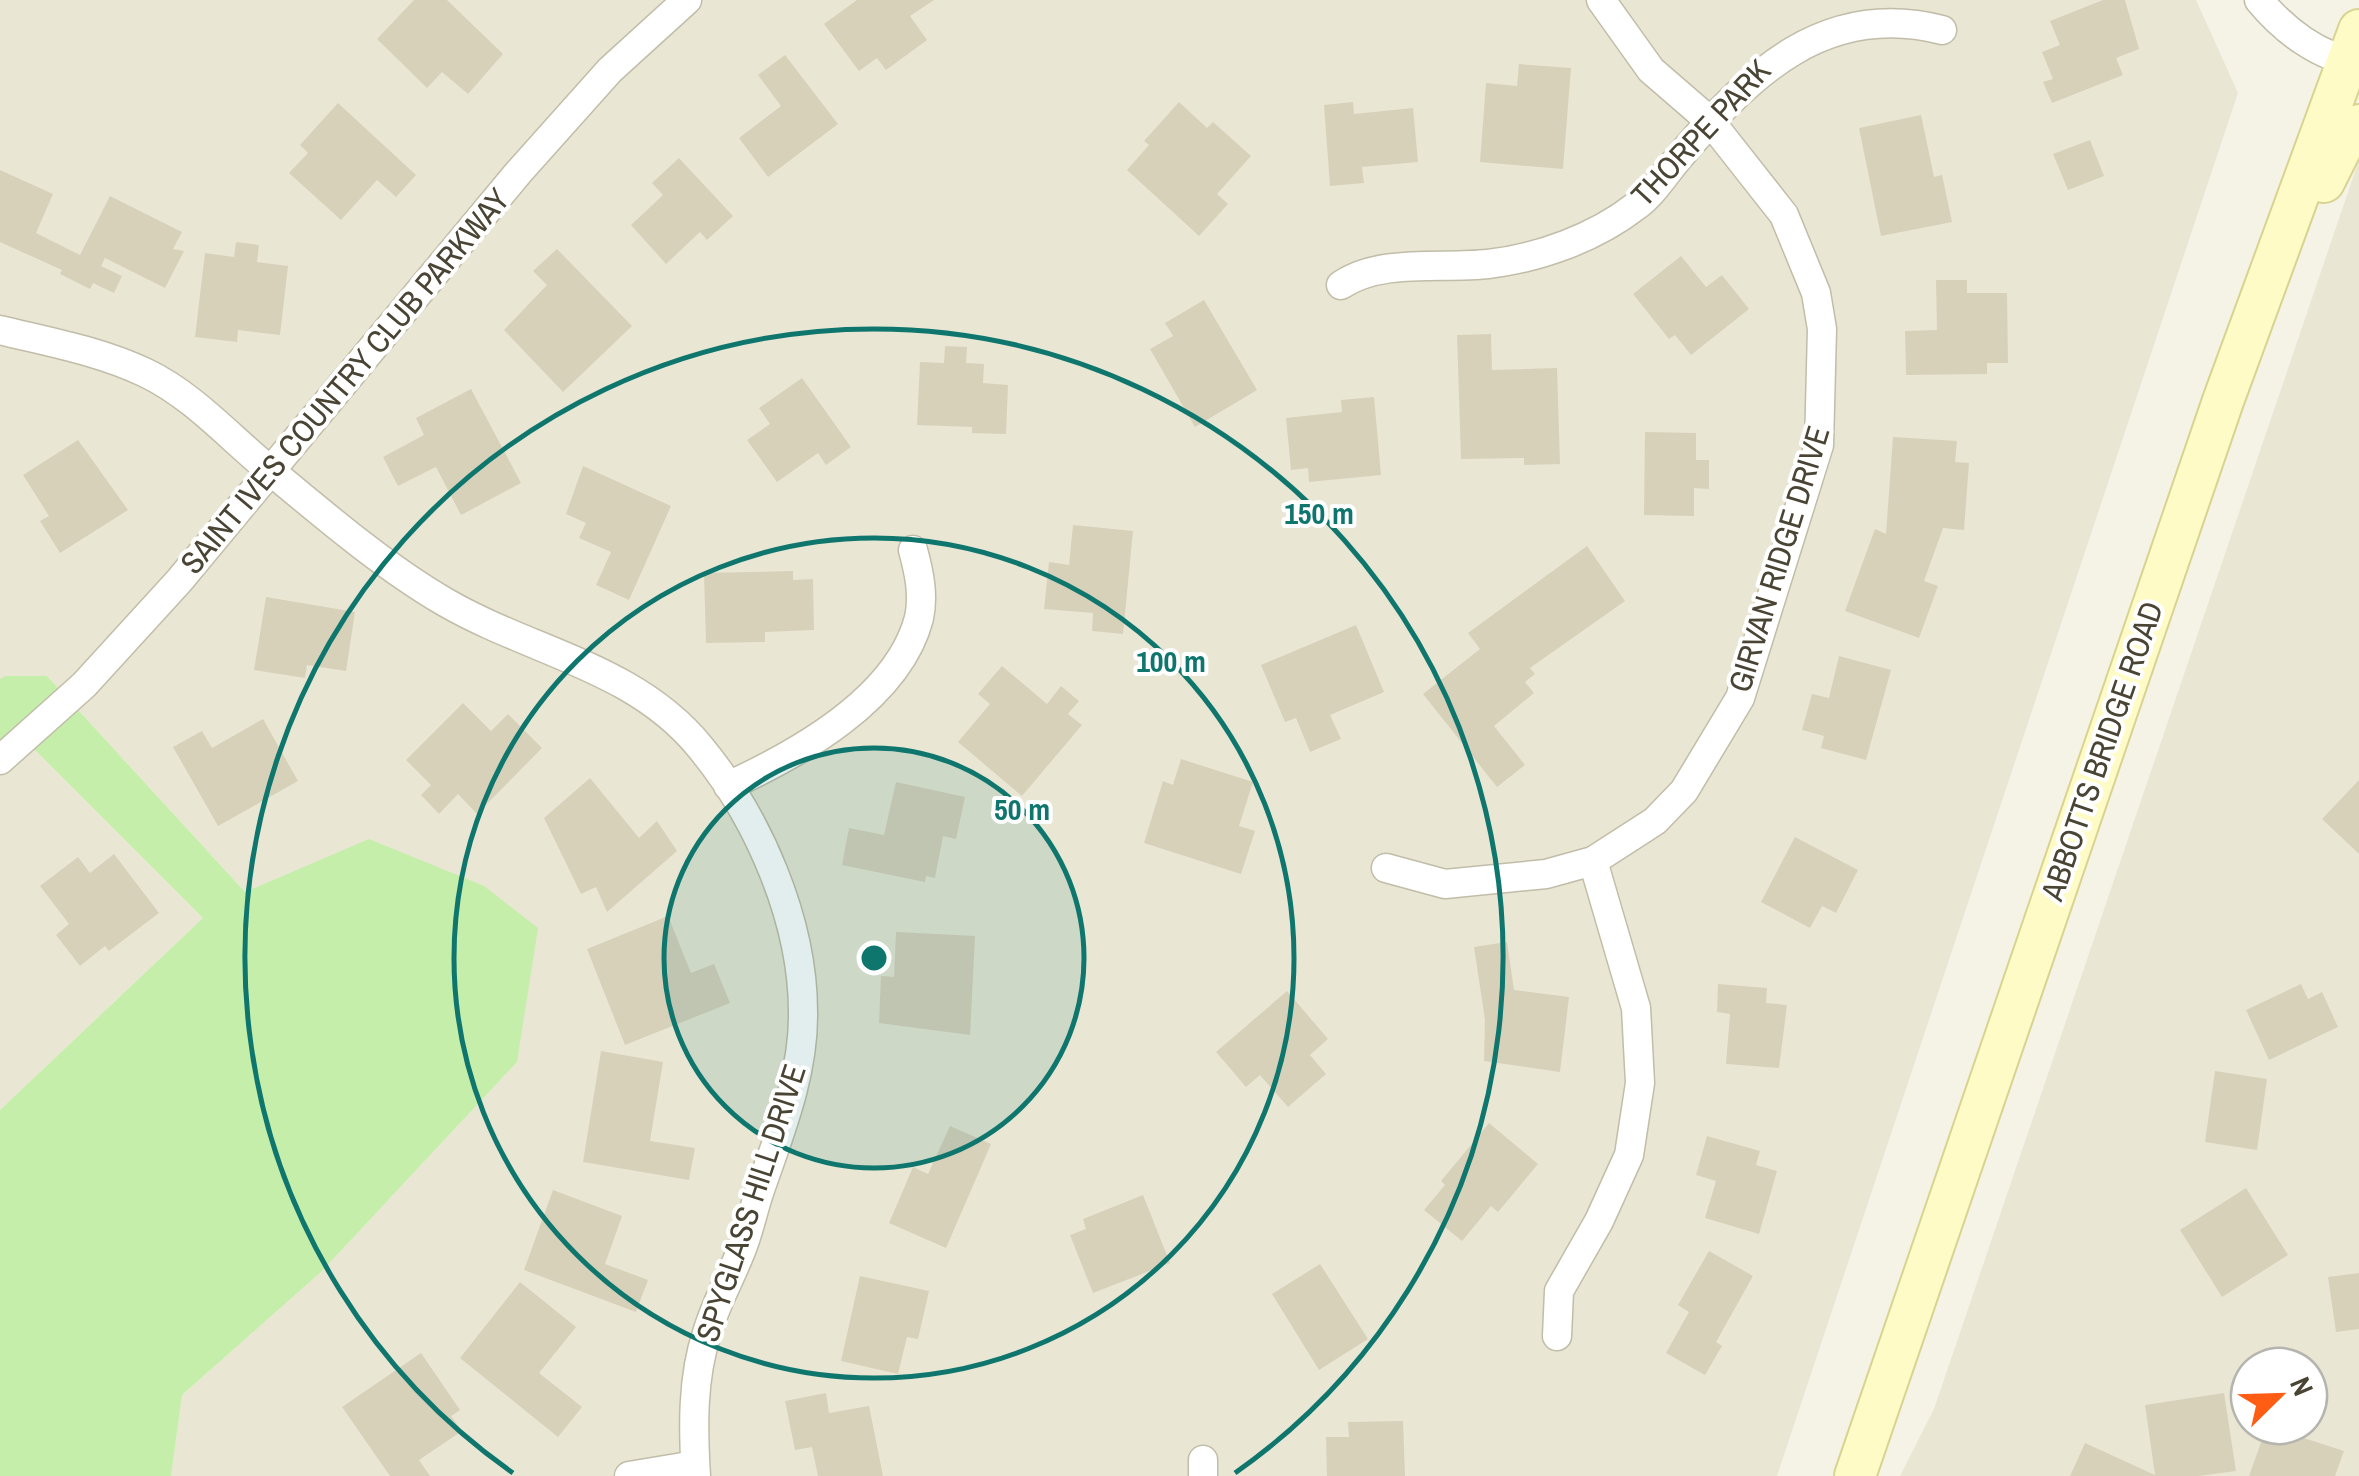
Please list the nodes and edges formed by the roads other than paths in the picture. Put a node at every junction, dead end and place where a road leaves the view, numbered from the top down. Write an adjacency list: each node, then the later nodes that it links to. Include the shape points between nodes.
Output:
1 (688, 0): 11 (street, SAINT IVES COUNTRY CLUB PARKWAY, via 610,70 518,173)
2 (1601, 0): 6 (street, GIRVAN RIDGE DRIVE, via 1651,70)
3 (2259, 0): 5 (street, via 2299,38)
4 (1942, 30): 6 (street, THORPE PARK, via 1886,11 1832,20 1773,55)
5 (2355, 59): 10 (main road, ABBOTTS BRIDGE ROAD)
6 (1710, 121): 8 (street, THORPE PARK, via 1637,206 1572,242 1489,264 1360,272); 15 (street, GIRVAN RIDGE DRIVE, via 1784,215 1816,293 1822,329 1819,445 1740,698 1712,750 1655,821)
7 (2359, 125): 10 (main road, via 2325,179 2262,356)
8 (1341, 285)
9 (0, 330): 11 (street, SPYGLASS HILL DRIVE, via 149,374)
10 (2223, 401): 20 (main road, ABBOTTS BRIDGE ROAD)
11 (272, 472): 13 (street, SAINT IVES COUNTRY CLUB PARKWAY, via 84,685); 14 (street, SPYGLASS HILL DRIVE, via 442,600 510,636 595,667 648,699 699,745)
12 (912, 550): 14 (street, via 921,582 920,615 891,670 819,739)
13 (0, 760)
14 (728, 786): 18 (street, SPYGLASS HILL DRIVE, via 774,876 795,943 804,1010 799,1067 784,1122 706,1334 694,1410)
15 (1593, 861): 16 (street, GIRVAN RIDGE DRIVE, via 1546,874 1445,884); 17 (street, via 1636,1008 1640,1084 1629,1155 1559,1291)
16 (1386, 868)
17 (1557, 1336)
18 (696, 1471): 19 (street)
19 (629, 1476)
20 (1855, 1476)

